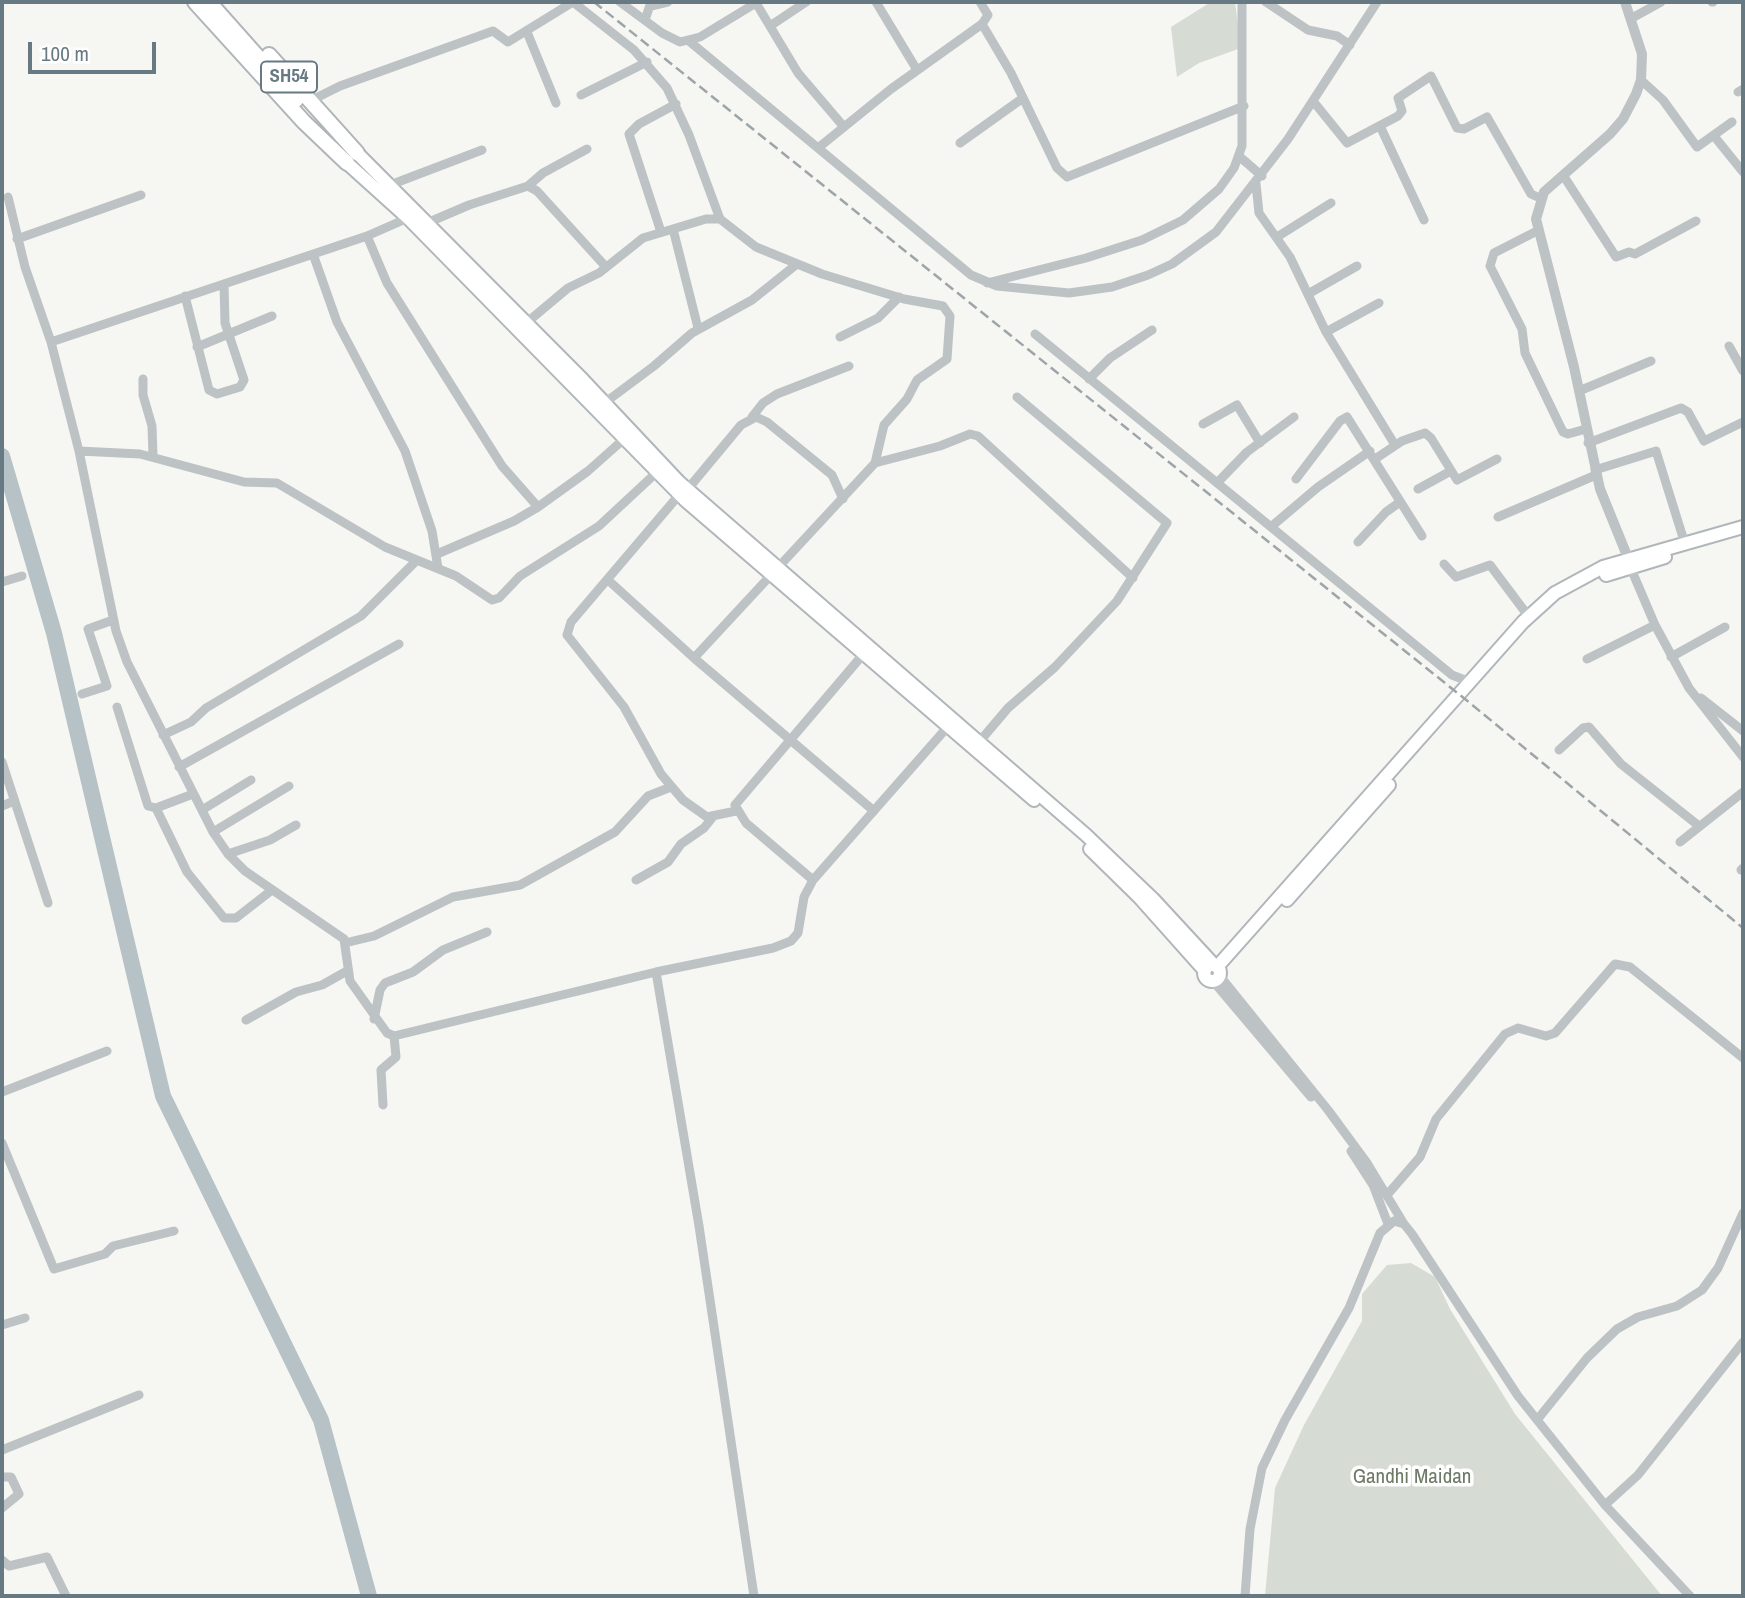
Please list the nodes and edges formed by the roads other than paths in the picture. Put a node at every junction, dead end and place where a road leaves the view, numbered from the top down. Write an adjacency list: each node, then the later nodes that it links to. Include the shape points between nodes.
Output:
1 (195, 2): 42 (main road, SH54, via 304,122)
2 (209, 2): 42 (main road)
3 (221, 2): 28 (main road, SH54)
4 (573, 2): 20 (street); 23 (street)
5 (620, 2): 17 (street)
6 (668, 2): 15 (street)
7 (806, 2): 19 (street)
8 (876, 2): 24 (street)
9 (979, 2): 18 (street, via 988,15)
10 (1242, 2): 32 (street)
11 (1266, 2): 22 (street, via 1308,30 1337,36)
12 (1377, 2): 22 (street)
13 (1625, 2): 16 (street)
14 (1661, 2): 16 (street)
15 (651, 4): 17 (street)
16 (1632, 18): 25 (street, via 1642,54)
17 (645, 20): 21 (street, via 672,39)
18 (982, 24): 24 (street); 27 (street)
19 (770, 26): 21 (street, via 753,2); 35 (street, via 798,73)
20 (527, 32): 28 (street, via 509,42 493,31); 30 (street)
21 (689, 41): 38 (street)
22 (1350, 45): 29 (street)
23 (647, 62): 26 (street); 31 (street)
24 (917, 70): 35 (street)
25 (1642, 80): 36 (street, via 1663,100 1696,146); 44 (street, via 1623,118 1584,160)
26 (581, 95)
27 (1023, 98): 32 (street, via 1057,168 1067,177); 37 (street)
28 (310, 101): 42 (main road, SH54)
29 (1313, 101): 34 (street, via 1345,142); 45 (street)
30 (556, 103)
31 (676, 104): 53 (street); 59 (street, via 629,134)
32 (1244, 106): 41 (street)
33 (1732, 122): 36 (street)
34 (1380, 126): 50 (street, via 1401,113 1399,97 1431,76 1457,128 1460,131 1487,117 1531,194); 54 (street)
35 (844, 127): 38 (street)
36 (1714, 136): 43 (street)
37 (960, 143)
38 (818, 148): 67 (street)
39 (587, 149): 47 (street)
40 (482, 150): 46 (street)
41 (1240, 157): 45 (street); 67 (street, via 1219,190 1164,231 1086,258)
42 (352, 158): 46 (main road); 52 (main road)
43 (1743, 172)
44 (1563, 175): 50 (street); 55 (street, via 1616,257 1636,254)
45 (1259, 180): 61 (street, via 1258,208); 67 (street, via 1216,232 1172,264 1148,275 1112,287 1069,293)
46 (390, 186): 56 (main road)
47 (528, 186): 56 (street); 66 (street)
48 (141, 195): 62 (street)
49 (8, 197): 62 (street)
50 (1541, 198): 58 (street, via 1536,209)
51 (1331, 203): 61 (street)
52 (408, 218): 60 (street); 97 (main road)
53 (720, 219): 57 (street); 64 (street, via 756,247)
54 (1424, 220)
55 (1696, 221)
56 (427, 223): 74 (main road)
57 (673, 229): 59 (street); 75 (street)
58 (1537, 231): 89 (street); 96 (street, via 1494,253 1490,266 1522,329 1525,353 1563,432)
59 (661, 232): 66 (street, via 643,238)
60 (367, 236): 63 (street); 115 (street, via 387,282 502,466)
61 (1277, 237): 69 (street)
62 (17, 239): 81 (street)
63 (313, 254): 68 (street); 123 (street, via 337,322 405,451)
64 (797, 264): 71 (street); 75 (street, via 752,300)
65 (1357, 265): 69 (street)
66 (606, 267): 74 (street, via 568,288)
67 (985, 283)
68 (224, 284): 70 (street); 79 (street)
69 (1308, 294): 77 (street)
70 (186, 296): 81 (street); 82 (street)
71 (899, 297): 80 (street, via 878,317); 105 (street, via 948,310 947,359 917,380 884,425)
72 (1379, 303): 77 (street)
73 (272, 316): 79 (street)
74 (526, 324): 91 (main road)
75 (698, 328): 91 (street)
76 (1152, 330): 88 (street, via 1110,358)
77 (1326, 332): 100 (street)
78 (1035, 334): 88 (street)
79 (228, 335): 82 (street); 82 (street, via 244,380 240,387 211,393)
80 (840, 337)
81 (51, 342): 101 (street)
82 (198, 346)
83 (1730, 346): 86 (street)
84 (1651, 361): 89 (street)
85 (849, 366): 92 (street, via 777,394)
86 (1743, 371)
87 (143, 379): 103 (street)
88 (1089, 379): 110 (street)
89 (1579, 391): 96 (street)
90 (1017, 397): 130 (street, via 1166,521)
91 (603, 404): 112 (main road)
92 (752, 417): 112 (street); 113 (street, via 767,422 820,464 836,480)
93 (1294, 417): 98 (street)
94 (1743, 422): 99 (street, via 1704,441 1681,408)
95 (1203, 425): 98 (street, via 1237,405)
96 (1586, 429): 99 (street)
97 (624, 439): 107 (main road); 115 (street)
98 (1259, 443): 110 (street)
99 (1588, 443): 108 (street)
100 (1395, 446): 102 (street); 106 (street, via 1427,434)
101 (79, 451): 103 (street); 134 (street)
102 (1373, 455): 109 (street, via 1344,417); 114 (street); 117 (street, via 1318,487)
103 (153, 456): 124 (street, via 244,482 277,483 386,547)
104 (1497, 458): 106 (street, via 1459,480)
105 (875, 463): 113 (street); 130 (street, via 976,434)
106 (1449, 472): 111 (street)
107 (656, 473): 112 (main road); 127 (street, via 599,526 520,576 496,600)
108 (1596, 473): 116 (street); 122 (street, via 1656,451); 125 (street)
109 (1296, 479)
110 (1217, 483): 117 (street)
111 (1418, 489)
112 (683, 492): 128 (main road); 131 (street)
113 (844, 499): 128 (street)
114 (1400, 502): 120 (street); 121 (street)
115 (538, 507): 123 (street)
116 (1498, 517)
117 (1272, 526): 142 (street, via 1452,675)
118 (1743, 527): 122 (main road)
119 (1743, 535): 125 (main road)
120 (1422, 536)
121 (1358, 542)
122 (1685, 544): 125 (main road)
123 (437, 554): 127 (street)
124 (417, 560): 127 (street); 148 (street, via 361,616)
125 (1628, 563): 133 (main road, via 1567,585); 135 (street); 180 (main road, via 1567,593 1532,624)
126 (1444, 564): 133 (street, via 1456,577 1490,565)
127 (438, 568)
128 (773, 570): 138 (main road); 140 (street)
129 (22, 576): 132 (street)
130 (1133, 578): 150 (street, via 1096,626 1008,708)
131 (608, 580): 140 (street); 157 (street, via 571,622 567,635 624,707)
132 (2, 582)
133 (1529, 617): 142 (main road)
134 (113, 620): 144 (street, via 88,629 107,686); 148 (street, via 127,662)
135 (1655, 625): 139 (street); 141 (street)
136 (1725, 627): 139 (street)
137 (399, 643): 154 (street)
138 (866, 650): 146 (main road); 149 (street)
139 (1671, 657): 143 (street)
140 (694, 658): 149 (street)
141 (1587, 659)
142 (1470, 682): 180 (main road)
143 (1689, 688): 147 (street); 152 (street)
144 (82, 694)
145 (117, 707): 162 (street, via 146,804)
146 (951, 723): 150 (main road); 165 (street); 180 (main road)
147 (1743, 731)
148 (163, 735): 154 (street)
149 (789, 738): 164 (street, via 738,799); 165 (street)
150 (980, 741): 180 (main road, via 1134,879)
151 (1559, 750): 168 (street, via 1589,727 1626,768)
152 (1743, 757)
153 (2, 762): 160 (street)
154 (180, 767): 159 (street)
155 (251, 780): 163 (street)
156 (289, 786): 169 (street)
157 (671, 787): 166 (street, via 689,806); 177 (street, via 648,796 615,832 520,885 453,897 374,936)
158 (1743, 792): 168 (street)
159 (193, 794): 162 (street); 163 (street)
160 (14, 801): 161 (street); 175 (street)
161 (2, 806)
162 (156, 808): 174 (street, via 187,872 224,918 236,918)
163 (202, 810): 169 (street)
164 (736, 811): 166 (street); 173 (street)
165 (874, 811): 173 (street)
166 (712, 818): 172 (street, via 681,844 668,862)
167 (296, 825): 171 (street, via 270,840)
168 (1699, 827): 170 (street)
169 (213, 832): 171 (street)
170 (1680, 842)
171 (228, 854): 174 (street)
172 (636, 880)
173 (813, 880): 179 (street, via 804,897 798,933 791,941)
174 (272, 890): 177 (street)
175 (48, 903)
176 (487, 932): 181 (street, via 443,950 413,972 385,983)
177 (345, 943): 178 (street)
178 (347, 971): 181 (street, via 354,991); 182 (street)
179 (656, 972): 183 (street); 205 (street)
180 (1215, 972): 189 (street, via 1320,1099); 191 (street, via 1346,1144 1373,1185)
181 (374, 1019): 183 (street)
182 (246, 1020)
183 (394, 1036): 187 (street, via 396,1057 381,1070)
184 (107, 1051): 186 (street)
185 (1743, 1058): 189 (street, via 1630,967 1615,964 1555,1033 1546,1036 1518,1028 1505,1034 1436,1119 1420,1157)
186 (2, 1092)
187 (383, 1105)
188 (2, 1143): 193 (street, via 54,1269 105,1254 113,1246)
189 (1387, 1195): 192 (street)
190 (1743, 1213): 198 (street, via 1702,1290 1677,1306 1638,1317 1617,1329)
191 (1388, 1224): 192 (street); 206 (street, via 1349,1308 1262,1468 1250,1529)
192 (1404, 1224): 198 (street, via 1482,1346)
193 (174, 1231)
194 (25, 1318): 195 (street)
195 (2, 1325)
196 (1743, 1342): 201 (street, via 1638,1475)
197 (139, 1395): 199 (street)
198 (1537, 1420): 201 (street)
199 (2, 1450)
200 (2, 1477): 202 (street, via 11,1477 19,1494)
201 (1605, 1505): 207 (street)
202 (2, 1508)
203 (2, 1560): 204 (street, via 9,1566 47,1557)
204 (66, 1596)
205 (754, 1596)
206 (1245, 1596)
207 (1690, 1596)

